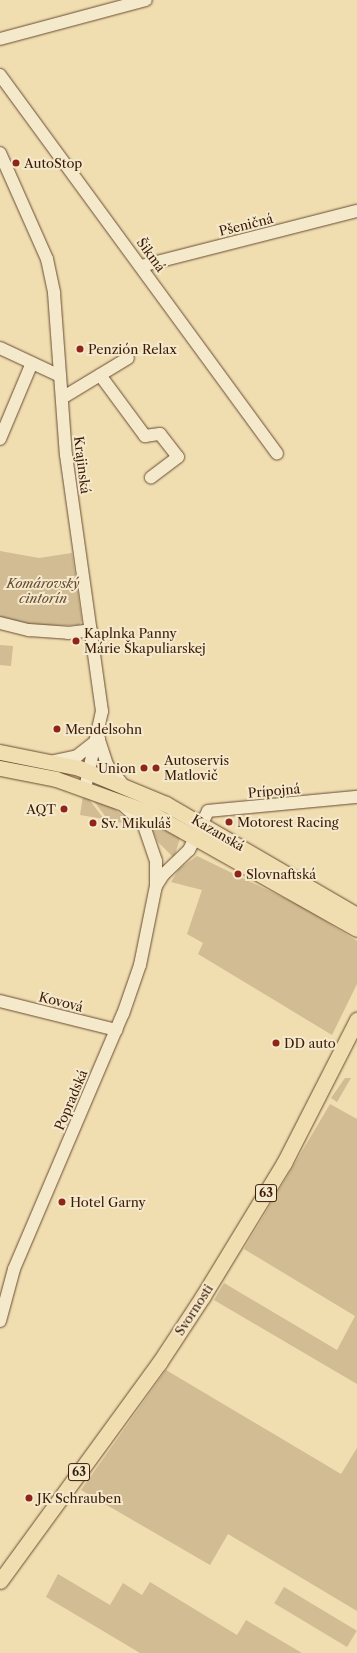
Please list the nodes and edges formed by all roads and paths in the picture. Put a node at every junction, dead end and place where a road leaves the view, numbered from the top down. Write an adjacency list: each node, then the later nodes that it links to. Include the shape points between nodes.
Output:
1 (146, 0): 2 (street)
2 (0, 39)
3 (0, 75): 6 (street, Šikmá)
4 (0, 153): 11 (street, Krajinská, via 47,259 54,292)
5 (357, 211): 6 (street, Pšeničná)
6 (141, 266): 14 (street, Šikmá)
7 (0, 348): 9 (street)
8 (128, 358): 10 (street)
9 (32, 363): 11 (street); 13 (street)
10 (100, 375): 12 (street); 15 (street, via 145,436 160,434 178,457)
11 (60, 376): 12 (street, Krajinská)
12 (62, 398): 17 (street, Krajinská, via 66,455)
13 (0, 439)
14 (278, 452)
15 (151, 476)
16 (0, 623): 17 (street, via 29,630 68,633)
17 (91, 630): 18 (street, Krajinská, via 102,711)
18 (98, 739): 20 (street, via 77,756); 22 (street, Krajinská); 23 (street, via 107,765)
19 (0, 752): 20 (main road, Kazanská)
20 (54, 761): 22 (main road, Kazanská)
21 (0, 768): 24 (main road, Kazanská)
22 (90, 772): 23 (main road, Kazanská); 24 (street, Krajinská)
23 (123, 785): 27 (main road, Kazanská)
24 (85, 788): 26 (main road, Kazanská)
25 (357, 797): 27 (street, Prípojná, via 208,811)
26 (118, 800): 28 (main road, Kazanská); 29 (street, Popradská, via 143,823 151,838 156,861)
27 (203, 823): 28 (street, Popradská); 30 (main road, Kazanská)
28 (196, 837): 29 (street, Popradská); 31 (main road, Kazanská)
29 (156, 886): 34 (street, Popradská, via 140,965)
30 (357, 915)
31 (357, 929)
32 (0, 1001): 34 (street, Kovová)
33 (357, 1020): 36 (main road, Svornosti / 63, via 284,1163 204,1296 159,1364)
34 (116, 1030): 35 (street, Popradská, via 14,1269)
35 (0, 1320)
36 (0, 1580)

